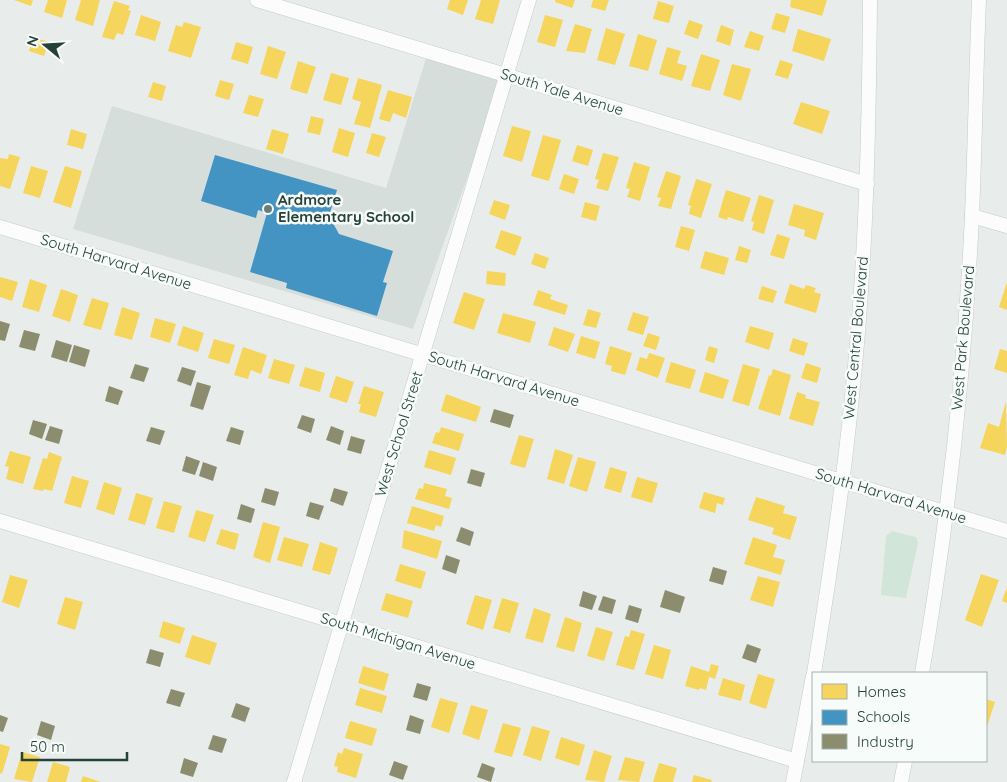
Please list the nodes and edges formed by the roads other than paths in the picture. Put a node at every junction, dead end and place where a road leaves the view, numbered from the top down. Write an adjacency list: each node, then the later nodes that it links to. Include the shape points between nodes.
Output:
1 (257, 0): 5 (street, South Yale Avenue)
2 (529, 0): 5 (street, West School Street)
3 (870, 0): 6 (street, West Central Boulevard)
4 (979, 0): 7 (street, West Park Boulevard)
5 (507, 75): 6 (street, South Yale Avenue); 10 (street, West School Street)
6 (867, 184): 11 (street, West Central Boulevard, via 858,329)
7 (972, 216): 8 (street); 12 (street, West Park Boulevard, via 958,406)
8 (1007, 226)
9 (0, 227): 10 (street, South Harvard Avenue)
10 (423, 354): 11 (street, South Harvard Avenue); 15 (street, West School Street)
11 (842, 482): 12 (street, South Harvard Avenue); 16 (street, West Central Boulevard)
12 (946, 512): 14 (street, South Harvard Avenue); 17 (street, West Park Boulevard)
13 (0, 521): 15 (street, South Michigan Avenue)
14 (1007, 531)
15 (342, 624): 19 (street, South Michigan Avenue); 21 (street, West School Street)
16 (813, 672)
17 (922, 672)
18 (812, 679): 19 (street, West Central Boulevard)
19 (797, 761): 22 (street, West Central Boulevard)
20 (905, 762): 23 (street)
21 (294, 782)
22 (792, 782)
23 (901, 782)

